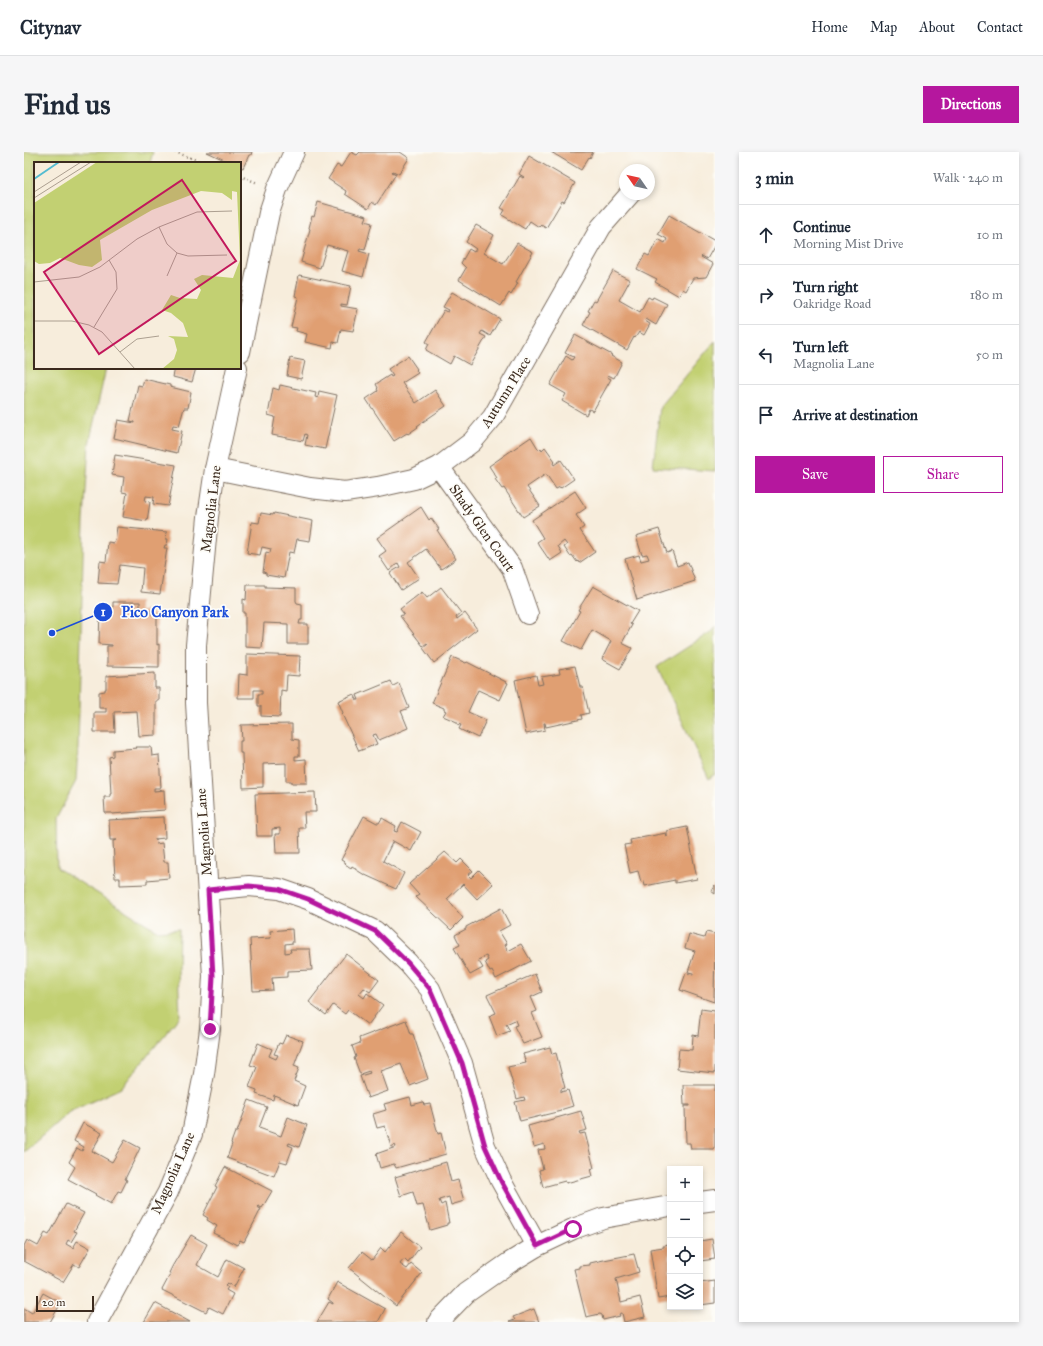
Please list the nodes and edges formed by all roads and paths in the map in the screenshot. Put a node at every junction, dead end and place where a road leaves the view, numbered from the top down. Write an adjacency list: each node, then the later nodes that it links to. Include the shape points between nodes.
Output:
1 (175, 152): 3 (path)
2 (294, 152): 7 (street, via 276,189 269,213)
3 (201, 162)
4 (241, 176): 5 (path)
5 (258, 183)
6 (625, 200): 9 (street, Autumn Place, via 601,227 493,417 472,442)
7 (241, 347)
8 (237, 369): 10 (street, Magnolia Lane)
9 (438, 467): 10 (street, Autumn Place, via 414,479 345,492 310,488); 11 (street, Shady Glen Court, via 512,568)
10 (215, 468): 12 (street, Magnolia Lane, via 196,645 196,703)
11 (528, 614)
12 (208, 890): 16 (street, via 249,886 279,889 308,899 375,931 408,963 430,989 437,1003 462,1063 485,1146); 17 (street, Magnolia Lane, via 213,976 211,1014 204,1074 192,1134 168,1192)
13 (715, 1200): 14 (street)
14 (703, 1202)
15 (667, 1207): 16 (street, via 603,1218)
16 (537, 1246): 18 (street, via 509,1262 466,1293)
17 (97, 1322)
18 (438, 1322)

